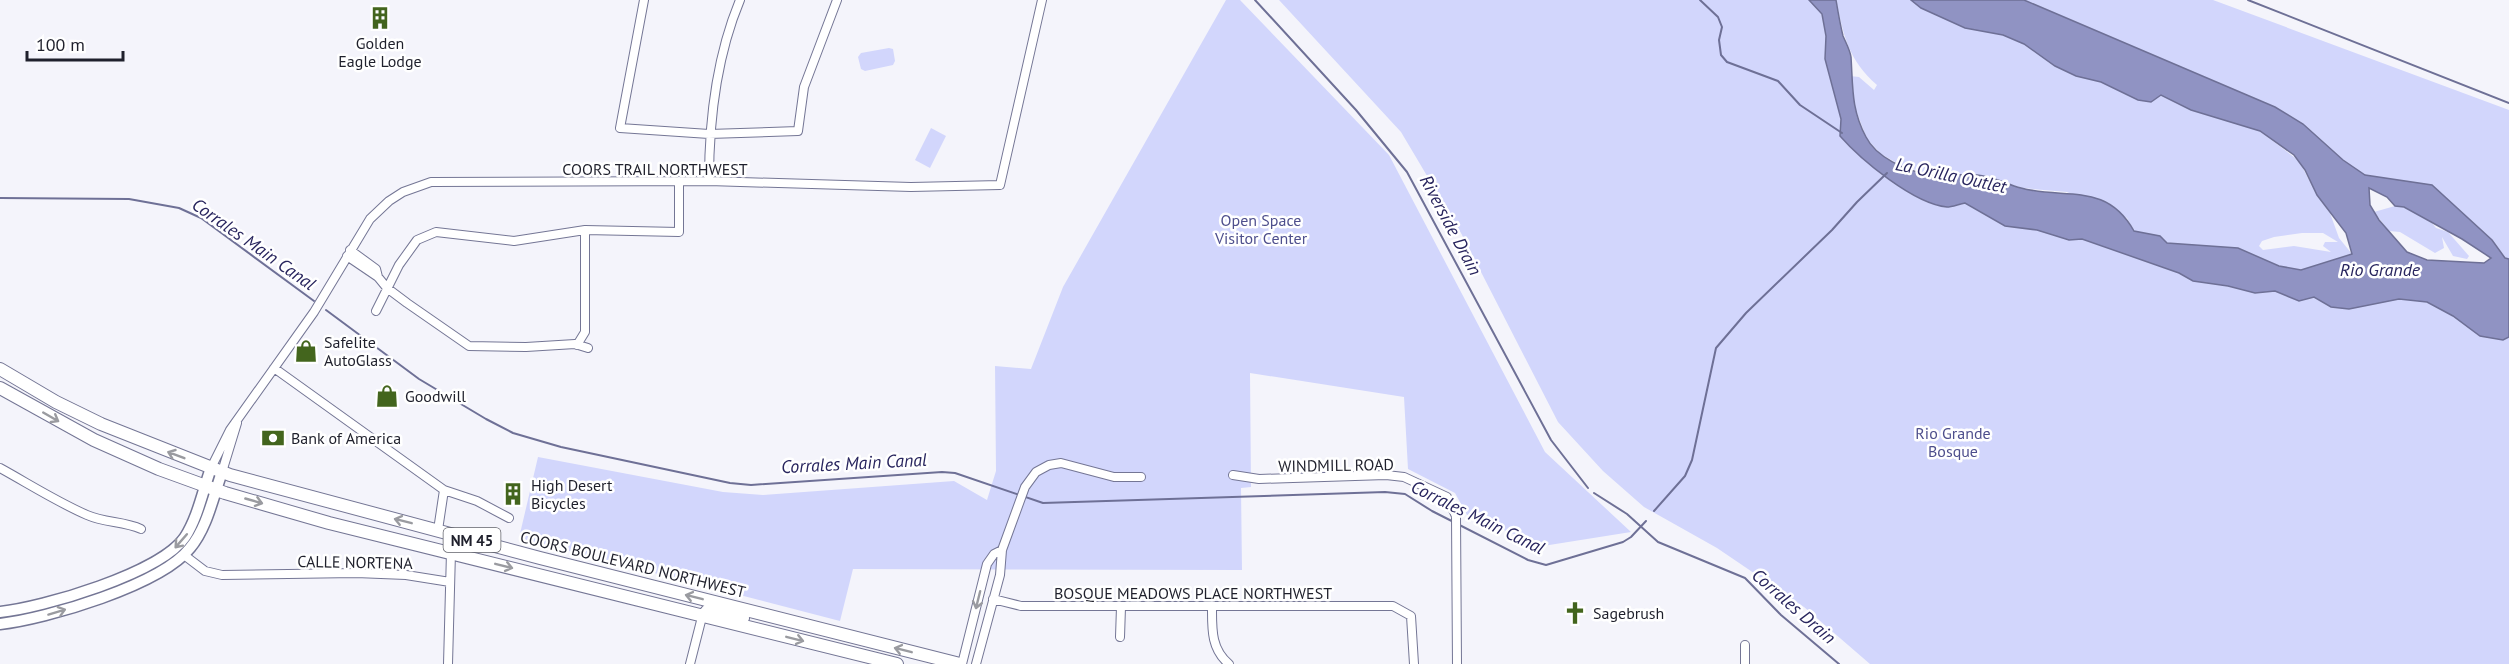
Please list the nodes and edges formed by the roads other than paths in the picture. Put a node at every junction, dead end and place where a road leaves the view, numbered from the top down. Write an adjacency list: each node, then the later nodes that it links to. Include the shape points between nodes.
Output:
1 (644, 0): 5 (street, via 620,128)
2 (740, 0): 5 (street, via 729,26)
3 (837, 0): 5 (street, via 804,87 798,131)
4 (1042, 0): 7 (street, COORS TRAIL NORTHWEST, via 1000,185 911,187)
5 (709, 134): 7 (street)
6 (679, 180): 7 (street, COORS TRAIL NORTHWEST); 8 (street, via 679,232); 9 (street, COORS TRAIL NORTHWEST, via 431,182 389,201 370,219)
7 (709, 181)
8 (585, 230): 10 (street, via 514,241 436,232 417,240); 12 (street, via 585,332)
9 (348, 253): 10 (street, via 376,269); 14 (street, COORS TRAIL NORTHWEST, via 314,312)
10 (387, 288): 11 (street); 12 (street, via 469,346)
11 (376, 311)
12 (577, 345): 13 (street)
13 (588, 348)
14 (274, 368): 18 (street, COORS TRAIL NORTHWEST, via 238,419); 22 (street)
15 (0, 369): 18 (main road, COORS BOULEVARD NORTHWEST / NM 45, one-way to 15, via 101,424)
16 (0, 388): 21 (main road, COORS BOULEVARD NORTHWEST / NM 45, one-way to 21, via 94,440)
17 (0, 468): 24 (street, via 88,516)
18 (217, 470): 21 (street); 25 (main road, COORS BOULEVARD NORTHWEST / NM 45, one-way to 18)
19 (1233, 475): 46 (street, WINDMILL ROAD, via 1259,479 1386,475 1404,477 1447,497 1456,516)
20 (1141, 477): 26 (street, via 1114,477 1061,463 1049,465 1036,472 1025,487)
21 (210, 488): 27 (main road, COORS BOULEVARD NORTHWEST / NM 45, one-way to 27, via 329,523); 28 (street, via 199,534); 33 (street, one-way to 33, via 190,529 170,552 117,580 30,607)
22 (444, 490): 23 (street); 25 (street)
23 (509, 518)
24 (141, 529)
25 (438, 530): 35 (main road, COORS BOULEVARD NORTHWEST / NM 45, one-way to 25)
26 (1002, 550): 30 (street); 42 (street, one-way to 42, via 987,564)
27 (451, 552): 29 (street); 34 (main road, COORS BOULEVARD NORTHWEST / NM 45, one-way to 34)
28 (184, 555): 29 (street, CALLE NORTENA, via 212,574 406,575); 36 (street, one-way to 28, via 41,617 121,591)
29 (450, 582): 39 (street)
30 (993, 599): 31 (street, BOSQUE MEADOWS PLACE NORTHWEST, via 1021,606); 43 (street)
31 (1121, 607): 32 (street, BOSQUE MEADOWS PLACE NORTHWEST); 37 (street)
32 (1212, 607): 44 (street, via 1212,639); 45 (street, BOSQUE MEADOWS PLACE NORTHWEST, via 1393,606 1412,616)
33 (0, 612)
34 (702, 617): 35 (main road, via 712,610 773,625); 40 (street); 41 (main road, COORS BOULEVARD NORTHWEST / NM 45, one-way to 41)
35 (794, 622): 42 (main road, COORS BOULEVARD NORTHWEST / NM 45, one-way to 35)
36 (0, 624)
37 (1120, 637)
38 (1745, 645): 47 (street)
39 (448, 664)
40 (690, 664)
41 (897, 664)
42 (961, 664)
43 (976, 664)
44 (1229, 664)
45 (1414, 664)
46 (1457, 664)
47 (1745, 664)

